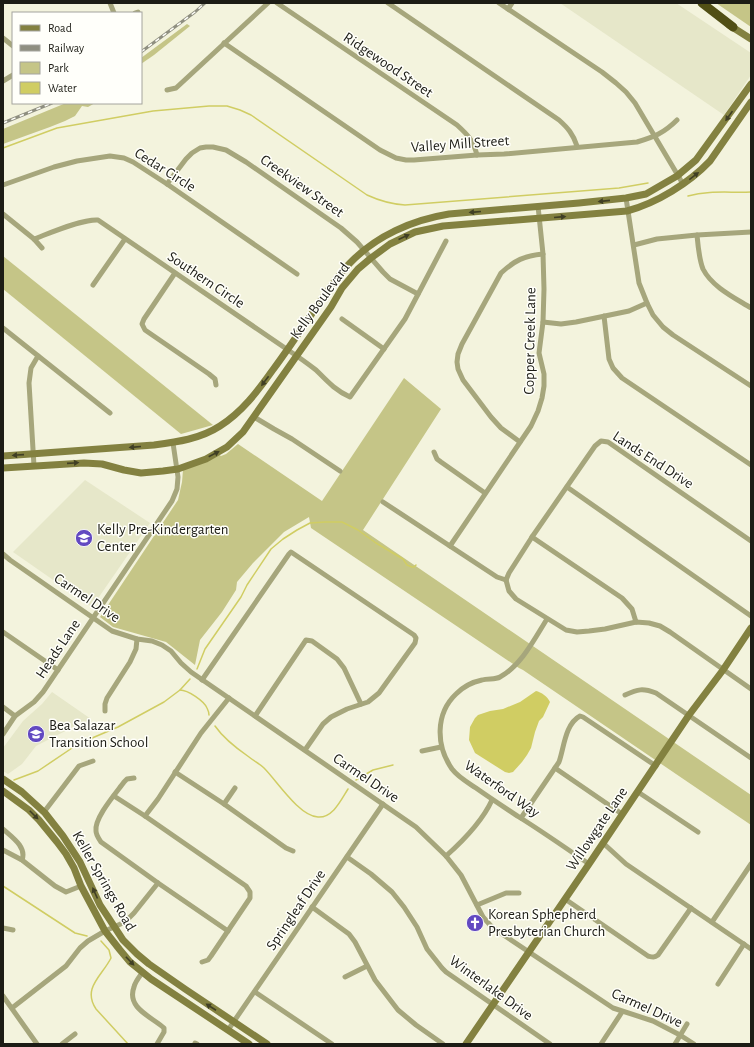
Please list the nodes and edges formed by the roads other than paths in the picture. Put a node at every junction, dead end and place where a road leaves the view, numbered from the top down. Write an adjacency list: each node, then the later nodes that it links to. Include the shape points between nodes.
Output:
1 (268, 3): 12 (street)
2 (277, 3): 22 (street, Ridgewood Street, via 457,125 474,144)
3 (388, 3): 21 (street, via 559,120 574,137)
4 (499, 3): 8 (street)
5 (512, 3): 8 (street)
6 (696, 3): 9 (main road)
7 (702, 3): 9 (highway)
8 (508, 9): 20 (street, via 616,83 635,103)
9 (733, 27): 11 (main road)
10 (3, 38): 13 (street)
11 (751, 39)
12 (224, 43): 17 (street, via 176,88); 22 (street, Valley Mill Street, via 380,150 396,158 414,160)
13 (12, 45)
14 (12, 76): 15 (street)
15 (3, 80)
16 (751, 84): 23 (main road, Kelly Boulevard, one-way to 23, via 699,156)
17 (167, 90)
18 (751, 102): 25 (main road, Kelly Boulevard, one-way to 18, via 710,161)
19 (677, 120): 20 (street, Valley Mill Street, via 668,129)
20 (654, 136): 21 (street, Valley Mill Street, via 637,142); 23 (street)
21 (577, 146): 22 (street, Valley Mill Street)
22 (477, 155)
23 (677, 176): 25 (street); 27 (main road, Kelly Boulevard, via 646,194)
24 (167, 184): 26 (street, Cedar Circle, via 133,162 110,156 62,165); 39 (street, Creekview Street, via 192,153 206,146 221,148 231,152 341,228); 43 (street, Cedar Circle)
25 (683, 184): 29 (main road, Kelly Boulevard, via 653,202)
26 (3, 185)
27 (626, 198): 28 (main road, Kelly Boulevard, one-way to 28); 29 (street)
28 (538, 206): 31 (street, Copper Creek Lane); 39 (main road, Kelly Boulevard, one-way to 39, via 432,217 402,227)
29 (627, 211): 31 (main road, Kelly Boulevard, one-way to 29); 37 (street)
30 (3, 214): 34 (street)
31 (539, 219): 40 (street, Copper Creek Lane); 41 (main road, Kelly Boulevard, one-way to 31, via 390,244 415,232 443,226)
32 (751, 232): 33 (street)
33 (697, 235): 37 (street, via 657,239); 47 (street, via 700,260 707,276)
34 (34, 239): 35 (street, Southern Circle, via 96,220); 38 (street)
35 (125, 239): 42 (street, Southern Circle); 44 (street)
36 (446, 241): 45 (street)
37 (634, 245): 46 (street, via 639,283)
38 (42, 248)
39 (364, 250): 41 (street, Creekview Street); 53 (main road, Kelly Boulevard, via 339,276)
40 (543, 254): 50 (street, Copper Creek Lane); 60 (street, via 518,260 501,273 458,354 458,369 463,380 491,417)
41 (371, 258): 45 (street, Creekview Street, via 390,279); 55 (main road, Kelly Boulevard, via 347,282)
42 (175, 273): 53 (street, Southern Circle); 56 (street, via 142,324 145,330 210,374)
43 (296, 274)
44 (93, 285)
45 (418, 294): 52 (street, via 405,319)
46 (647, 303): 48 (street, via 629,311); 57 (street, via 653,315 673,335)
47 (751, 308)
48 (604, 316): 50 (street, via 561,324); 65 (street, via 609,359 622,378)
49 (342, 319): 52 (street)
50 (543, 322): 60 (street, Copper Creek Lane, via 539,353 544,374 542,398 536,418)
51 (3, 328): 54 (street)
52 (384, 349): 55 (street, Southern Circle, via 350,397 342,394)
53 (288, 350): 55 (street, Southern Circle); 61 (main road, Kelly Boulevard, one-way to 61, via 252,399 230,419 206,434)
54 (38, 356): 58 (street); 63 (street, via 31,368 29,383)
55 (296, 356): 59 (main road, Kelly Boulevard)
56 (216, 385)
57 (751, 386)
58 (110, 413)
59 (254, 417): 68 (main road, Kelly Boulevard, one-way to 59, via 227,447); 69 (street)
60 (520, 442): 71 (street, Copper Creek Lane)
61 (174, 443): 63 (main road, Kelly Boulevard, one-way to 63); 68 (street, Heads Lane)
62 (434, 452): 71 (street, via 437,459)
63 (33, 454): 64 (main road, Kelly Boulevard, one-way to 64); 66 (street)
64 (3, 456)
65 (751, 465)
66 (34, 466): 67 (main road, Kelly Boulevard); 68 (main road, Kelly Boulevard, one-way to 68, via 84,463 141,472)
67 (3, 468)
68 (178, 469): 79 (street, Heads Lane, via 177,489 172,501)
69 (340, 471)
70 (568, 487): 73 (street, Lands End Drive); 74 (street, Lands End Drive, via 595,446 601,441 608,442); 78 (street)
71 (485, 493): 75 (street, Copper Creek Lane)
72 (383, 502): 75 (street)
73 (532, 537): 77 (street, Lands End Drive); 81 (street, via 622,598 632,609)
74 (751, 541)
75 (450, 546): 77 (street)
76 (3, 554): 79 (street, Carmel Drive)
77 (506, 580): 80 (street, via 509,591 516,599)
78 (751, 616)
79 (94, 618): 84 (street, Carmel Drive, via 112,631); 85 (street, Heads Lane)
80 (547, 619): 81 (street, via 566,630 577,632); 98 (street, Waterford Way, via 521,659 508,672 498,678 470,684 451,699 440,722)
81 (636, 622): 86 (street, via 649,622 660,626)
82 (751, 628): 86 (main road, Willowgate Lane)
83 (3, 632): 85 (street)
84 (137, 638): 87 (street, Carmel Drive, via 162,645); 93 (street, via 136,649 107,698)
85 (58, 670): 94 (street, Heads Lane, via 34,702)
86 (723, 670): 88 (street); 96 (main road, Willowgate Lane)
87 (202, 680): 90 (street, Carmel Drive); 91 (street, via 291,552 416,638 379,693 368,702)
88 (751, 689)
89 (625, 694): 96 (street, via 648,690)
90 (229, 698): 95 (street, Carmel Drive); 105 (street)
91 (360, 704): 95 (street, via 344,668 337,659 312,641 306,640); 99 (street, via 327,720)
92 (3, 707): 94 (street)
93 (105, 711)
94 (15, 716): 97 (street, Heads Lane)
95 (254, 716): 99 (street, Carmel Drive)
96 (689, 716): 101 (street); 103 (main road, Willowgate Lane)
97 (3, 734)
98 (441, 747): 100 (street); 112 (street, Waterford Way, via 458,776)
99 (305, 750): 114 (street, Carmel Drive)
100 (422, 751)
101 (751, 758)
102 (93, 761): 115 (street, via 79,766)
103 (656, 766): 104 (street, via 580,716 568,731); 110 (main road, Willowgate Lane)
104 (555, 768): 116 (street); 118 (street)
105 (175, 772): 113 (street); 117 (street)
106 (134, 778): 111 (street, via 127,779)
107 (3, 779): 115 (main road, Keller Springs Road)
108 (235, 788): 113 (street)
109 (3, 791): 130 (main road, Keller Springs Road, one-way to 130, via 29,810 53,836 74,868)
110 (638, 792): 116 (main road, Willowgate Lane); 120 (street)
111 (114, 796): 117 (street); 129 (street, via 99,818 97,836 105,846)
112 (492, 800): 118 (street, Waterford Way); 124 (street, via 471,831)
113 (224, 804): 123 (street)
114 (383, 804): 124 (street, Carmel Drive, via 416,827); 125 (street, Springleaf Drive)
115 (44, 812): 137 (main road, Keller Springs Road, one-way to 115, via 100,905 91,883 64,836)
116 (622, 814): 121 (main road, Willowgate Lane)
117 (146, 816): 141 (street, via 248,888 250,898)
118 (521, 818): 127 (street, Waterford Way)
119 (3, 829): 126 (street, via 23,849)
120 (698, 832)
121 (603, 843): 127 (main road, Willowgate Lane); 135 (street, via 626,864)
122 (3, 850): 126 (street)
123 (293, 851)
124 (446, 856): 133 (street, Carmel Drive, via 461,875)
125 (346, 857): 134 (street, Springleaf Drive); 152 (street, Winterlake Drive, via 392,892 417,927 427,949 442,968)
126 (22, 860): 130 (street, via 54,886 66,892)
127 (589, 864): 132 (main road, Willowgate Lane)
128 (751, 864): 136 (street)
129 (158, 883): 137 (street, via 134,913); 141 (street)
130 (81, 886): 140 (main road, Keller Springs Road)
131 (519, 893): 133 (street, via 506,893)
132 (565, 899): 135 (street, via 651,957 658,955); 144 (main road, Willowgate Lane)
133 (477, 905): 144 (street, Carmel Drive, via 491,926)
134 (312, 907): 146 (street, via 349,934); 150 (street, Springleaf Drive)
135 (691, 908): 136 (street)
136 (712, 922): 142 (street)
137 (115, 927): 140 (street); 155 (main road, Keller Springs Road, one-way to 137, via 149,964 123,940)
138 (3, 928): 139 (street)
139 (13, 930)
140 (106, 931): 147 (main road, Keller Springs Road, one-way to 147, via 123,954); 153 (street, via 88,941 66,966)
141 (228, 931): 145 (street, via 208,960)
142 (744, 944): 143 (street); 149 (street)
143 (751, 949)
144 (529, 952): 152 (main road, Willowgate Lane); 154 (street, Carmel Drive)
145 (202, 962)
146 (367, 966): 148 (street); 166 (street, via 398,1010)
147 (142, 973): 157 (main road, Keller Springs Road); 162 (street, via 134,986 133,998 140,1010 164,1028)
148 (345, 977)
149 (718, 984)
150 (255, 992): 155 (street, Springleaf Drive); 165 (street)
151 (3, 996): 153 (street)
152 (493, 1004): 167 (main road, Willowgate Lane); 168 (street, Winterlake Drive)
153 (12, 1008): 160 (street)
154 (622, 1012): 159 (street, Carmel Drive, via 646,1018); 169 (street)
155 (234, 1022): 157 (street, Springleaf Drive); 164 (main road, Keller Springs Road)
156 (687, 1024): 159 (street)
157 (228, 1030): 163 (main road, Keller Springs Road)
158 (75, 1034): 161 (street)
159 (680, 1035): 170 (street); 171 (street, Carmel Drive)
160 (37, 1044)
161 (62, 1044)
162 (157, 1044)
163 (249, 1044)
164 (267, 1044)
165 (332, 1044)
166 (443, 1044)
167 (466, 1044)
168 (550, 1044)
169 (601, 1044)
170 (675, 1044)
171 (694, 1044)

